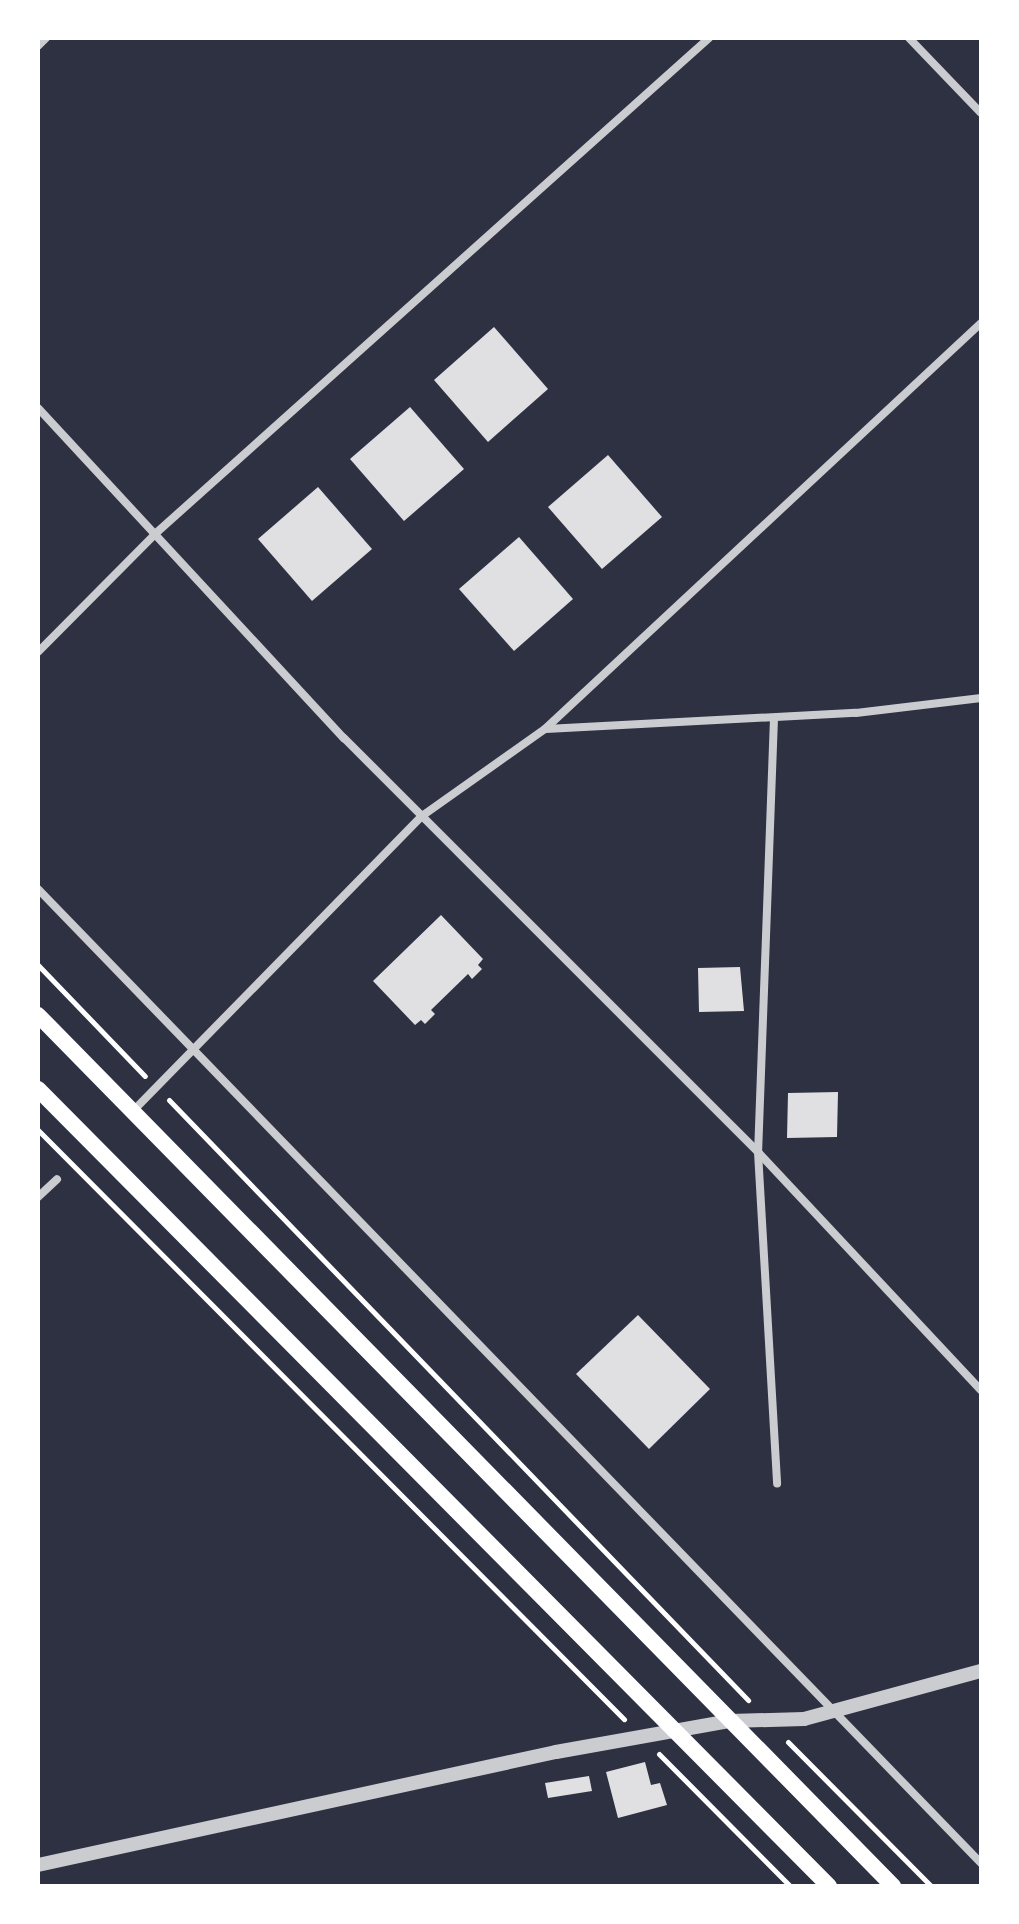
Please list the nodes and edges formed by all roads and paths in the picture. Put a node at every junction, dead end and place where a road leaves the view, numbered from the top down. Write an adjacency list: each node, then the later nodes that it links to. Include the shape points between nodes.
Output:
1 (46, 38): 4 (street)
2 (709, 38): 8 (street)
3 (909, 38): 5 (street)
4 (38, 46)
5 (981, 113)
6 (981, 323): 12 (street)
7 (38, 408): 8 (street)
8 (155, 534): 9 (street); 13 (street)
9 (38, 652)
10 (981, 698): 11 (street)
11 (774, 718): 12 (street); 22 (street)
12 (545, 729): 13 (street)
13 (422, 816): 17 (street); 22 (street)
14 (38, 889): 17 (street)
15 (38, 965): 19 (path)
16 (38, 1015): 20 (main road)
17 (195, 1051): 19 (street); 29 (street)
18 (38, 1089): 32 (main road)
19 (158, 1089): 20 (street); 31 (path)
20 (133, 1111): 30 (main road)
21 (38, 1130): 28 (path)
22 (758, 1152): 25 (street); 26 (street)
23 (57, 1179): 24 (street)
24 (38, 1197)
25 (981, 1390)
26 (777, 1483)
27 (981, 1671): 29 (street)
28 (588, 1684)
29 (834, 1711): 31 (street); 34 (street)
30 (730, 1721): 31 (street); 32 (street); 38 (main road)
31 (770, 1723): 39 (path)
32 (676, 1731): 35 (street, via 541,1755); 37 (main road)
33 (688, 1783): 36 (path)
34 (981, 1863)
35 (38, 1865)
36 (790, 1886)
37 (829, 1886)
38 (893, 1886)
39 (931, 1886)

